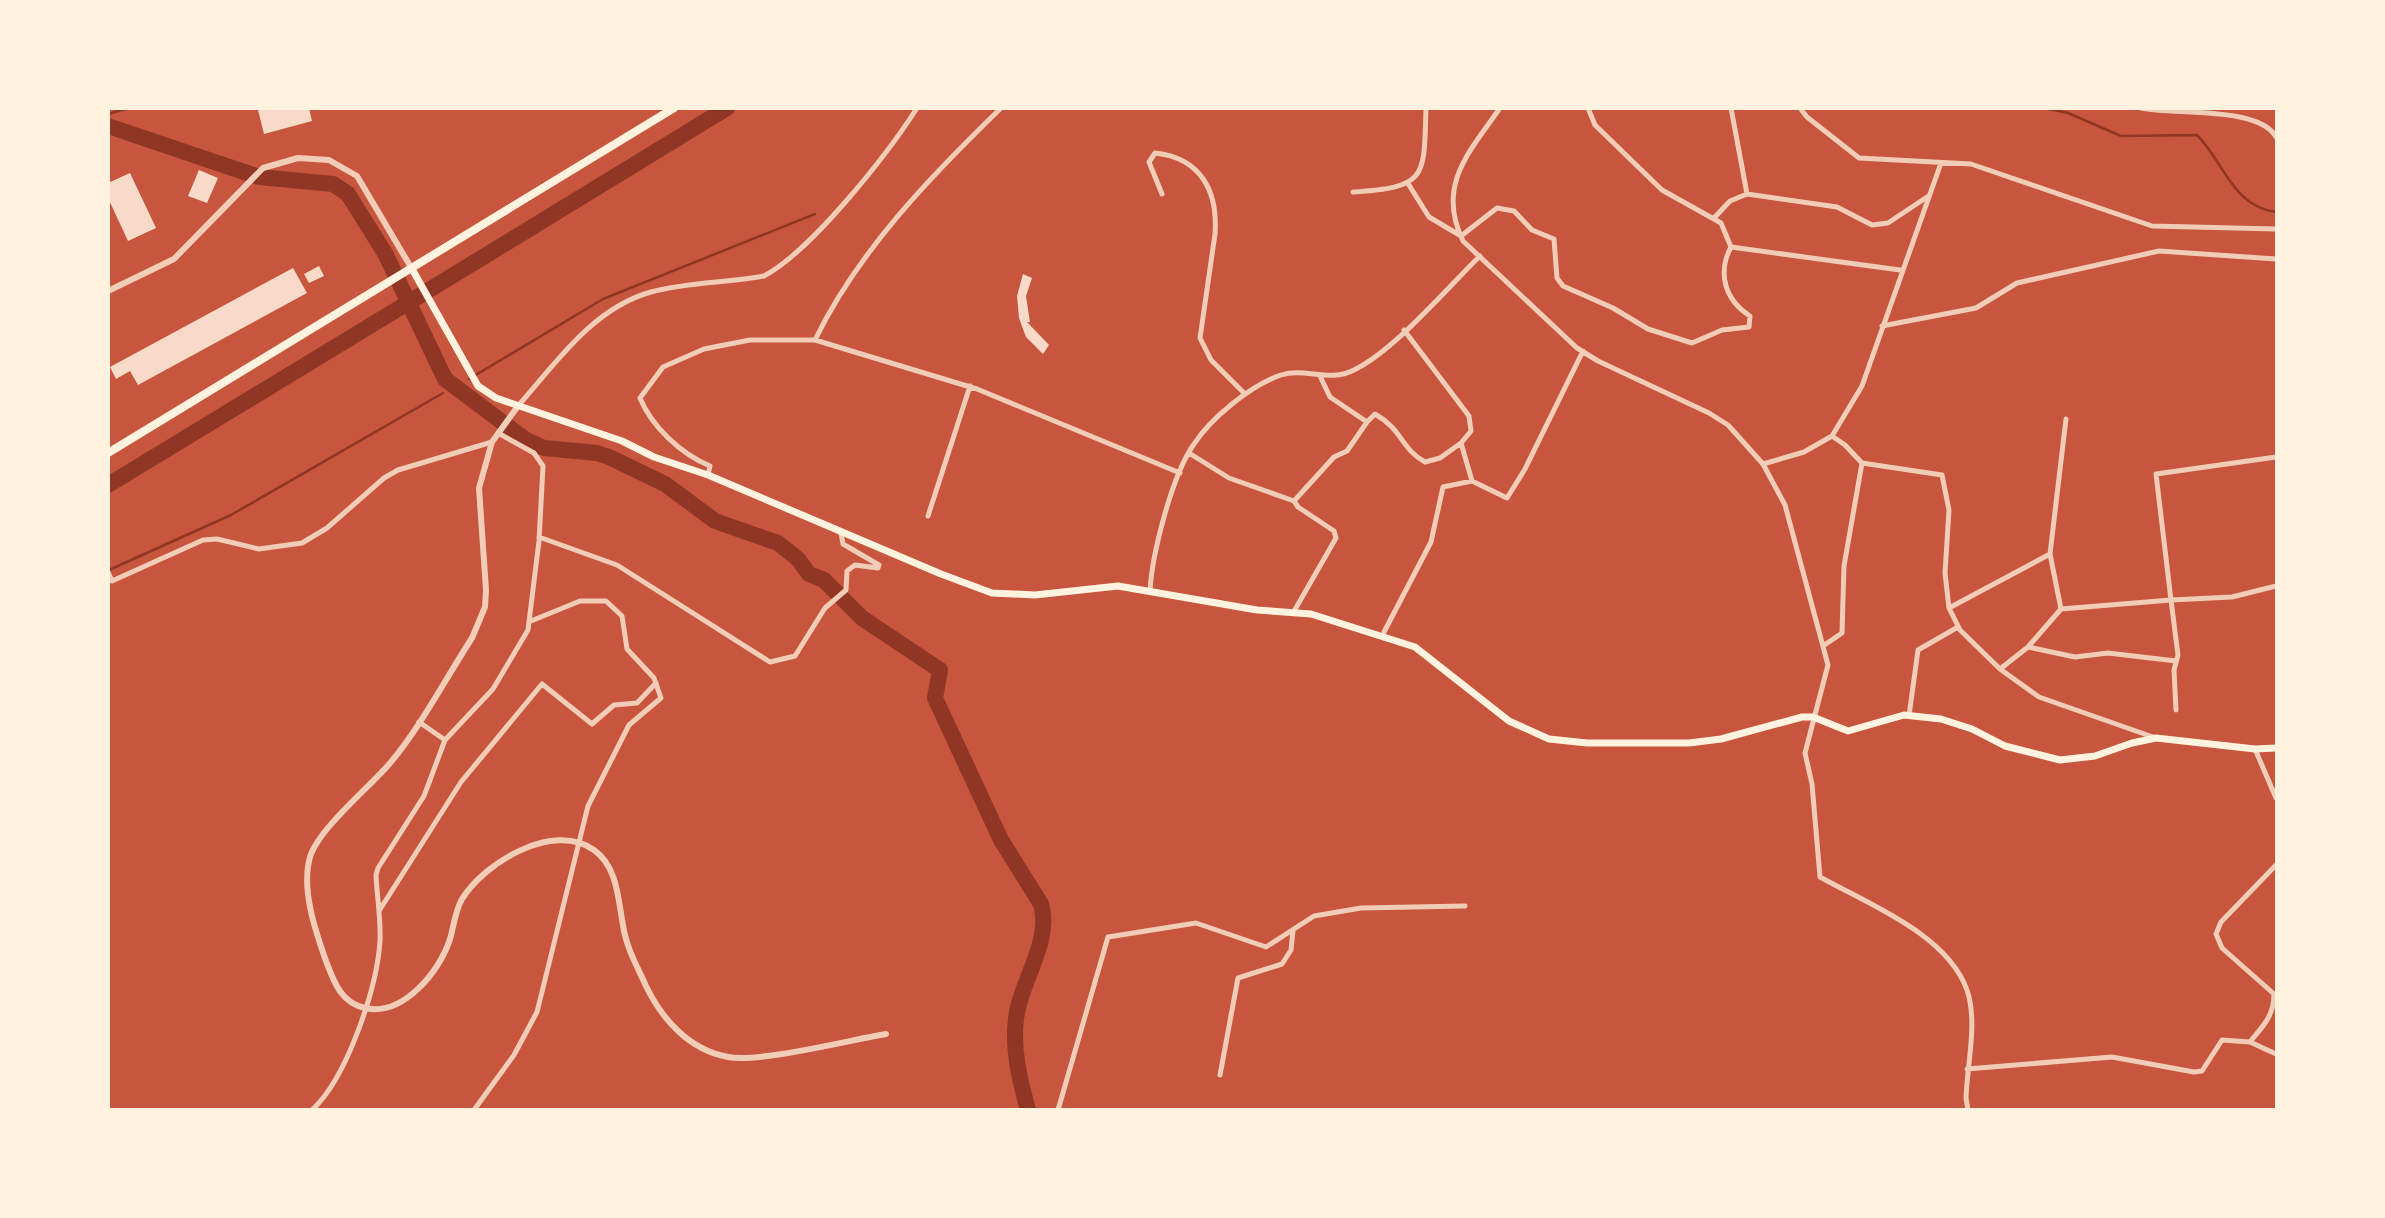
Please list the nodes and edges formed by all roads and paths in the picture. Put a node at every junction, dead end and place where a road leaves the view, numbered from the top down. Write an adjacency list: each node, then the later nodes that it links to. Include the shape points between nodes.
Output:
1 (674, 108): 23 (highway)
2 (918, 108): 33 (street, via 892,146 778,269 764,276 654,291 620,305 589,326)
3 (1001, 108): 28 (street, via 929,179 842,292)
4 (1426, 108): 12 (street, via 1424,163)
5 (1500, 108): 19 (street, via 1458,172 1452,202)
6 (1588, 108): 17 (street, via 1595,125 1662,190)
7 (1731, 108): 15 (street)
8 (1800, 108): 11 (street, via 1859,158)
9 (2141, 108): 10 (street, via 2234,116 2264,123)
10 (2277, 137)
11 (1941, 163): 16 (street); 18 (street, via 1971,164 2152,226)
12 (1409, 184): 13 (street, via 1393,190); 19 (street, via 1429,217)
13 (1353, 192)
14 (1162, 194): 32 (street, via 1150,162 1155,153 1195,170 1210,188 1215,233 1200,338 1211,360)
15 (1747, 194): 16 (street, via 1837,206 1872,225 1888,223); 17 (street, via 1730,201)
16 (1927, 197): 24 (street)
17 (1715, 217): 20 (street)
18 (2277, 229)
19 (1461, 236): 20 (street, via 1497,208 1514,212 1532,230 1554,239 1556,278 1563,286 1648,329 1692,343 1722,330 1749,327 1750,316 1729,295 1723,277); 21 (street)
20 (1731, 247): 24 (street)
21 (1480, 256): 27 (street); 29 (street)
22 (2277, 259): 26 (street, via 2158,251 2017,282 1976,308)
23 (412, 269): 25 (street, via 361,183 342,166 298,158 263,168 174,259); 33 (main road, via 478,386); 40 (highway)
24 (1900, 270): 26 (street)
25 (108, 291)
26 (1882, 326): 37 (street, via 1861,386)
27 (1404, 330): 30 (street, via 1351,372); 39 (street, via 1469,416 1471,431)
28 (814, 340): 31 (street); 46 (street, via 750,340 704,349 663,367 648,384 640,398 647,415 691,458 709,466)
29 (1583, 351): 44 (street, via 1709,413 1728,425); 47 (street, via 1507,498)
30 (1320, 376): 32 (street, via 1290,373); 35 (street, via 1330,397)
31 (970, 386): 45 (street); 49 (street)
32 (1245, 394): 41 (street, via 1200,436)
33 (518, 406): 36 (street); 46 (main road)
34 (2066, 418): 52 (street)
35 (1367, 422): 39 (street, via 1375,414 1393,424 1412,455 1425,463); 48 (street, via 1348,452 1334,457)
36 (499, 431): 38 (street); 51 (street, via 541,459)
37 (1832, 436): 43 (street); 44 (street, via 1804,453)
38 (492, 442): 53 (street, via 398,470 302,543 259,549 203,540 112,580); 71 (street, via 478,504 484,540 485,607 472,638)
39 (1461, 443): 47 (street)
40 (108, 453)
41 (1189, 453): 45 (street); 48 (street, via 1228,478)
42 (2277, 457): 56 (street, via 2156,474)
43 (1861, 463): 57 (street, via 1942,475 1949,510 1945,573); 63 (street, via 1844,566 1842,633)
44 (1763, 464): 63 (street, via 1793,528)
45 (1180, 473): 55 (street, via 1156,546)
46 (708, 475): 50 (main road)
47 (1472, 481): 62 (street, via 1443,487 1431,542)
48 (1294, 501): 59 (street, via 1334,531 1336,538)
49 (928, 516)
50 (841, 533): 51 (street, via 843,544 878,568 855,565 847,571 846,590 825,608 795,656 771,662 617,565); 55 (main road, via 992,593 1035,595 1118,586)
51 (539, 537): 60 (street)
52 (2050, 554): 57 (street); 58 (street)
53 (108, 572)
54 (2277, 586): 56 (street, via 2232,597)
55 (1150, 591): 59 (main road)
56 (2171, 600): 58 (street); 65 (street)
57 (1950, 608): 61 (street)
58 (2061, 609): 64 (street)
59 (1293, 613): 70 (main road, via 1358,627 1415,647 1509,721 1549,739 1689,743)
60 (531, 621): 67 (street, via 580,601 606,601 625,622 622,630 627,649); 73 (street, via 492,689)
61 (1958, 627): 66 (street); 69 (street, via 1918,650)
62 (1384, 632)
63 (1823, 646): 70 (street, via 1828,665)
64 (2028, 648): 65 (street, via 2075,657 2108,653); 66 (street)
65 (2176, 661): 68 (street)
66 (2000, 669): 72 (street, via 2053,705)
67 (656, 683): 77 (street, via 661,698 629,725 620,740 588,806); 80 (street, via 637,703 614,705 592,724 542,684 461,782)
68 (2176, 710)
69 (1909, 716): 70 (main road, via 1848,731); 72 (main road, via 1953,722 2005,747 2060,760 2095,756)
70 (1813, 717): 86 (street, via 1805,753 1820,877 1908,924 1956,971 1967,990 1970,1014)
71 (418, 721): 73 (street); 82 (street, via 392,760 311,855 311,910 327,962 340,992)
72 (2156, 738): 75 (main road)
73 (445, 740): 80 (street, via 424,796 378,868)
74 (2277, 748): 75 (main road)
75 (2255, 749): 76 (street)
76 (2277, 798)
77 (578, 843): 82 (street, via 538,844 483,875 459,903 443,957 429,975 395,1006); 83 (street, via 594,850 611,872 625,937 637,967 656,1006 688,1040 718,1055 747,1058); 89 (street, via 537,1012 514,1055)
78 (2277, 865): 84 (street, via 2221,922 2216,934 2222,948 2274,994 2269,1020)
79 (1465, 906): 81 (street, via 1361,908 1314,916)
80 (378, 912): 82 (street, via 380,941)
81 (1293, 931): 87 (street, via 1291,950 1282,964 1238,978); 90 (street, via 1266,947 1196,923 1108,937)
82 (366, 1009): 88 (street, via 340,1075)
83 (886, 1034)
84 (2250, 1042): 85 (street); 86 (street, via 2222,1040 2202,1071 2194,1072 2101,1057)
85 (2277, 1054)
86 (1967, 1069): 91 (street)
87 (1220, 1074)
88 (312, 1110)
89 (474, 1110)
90 (1058, 1110)
91 (1968, 1110)

